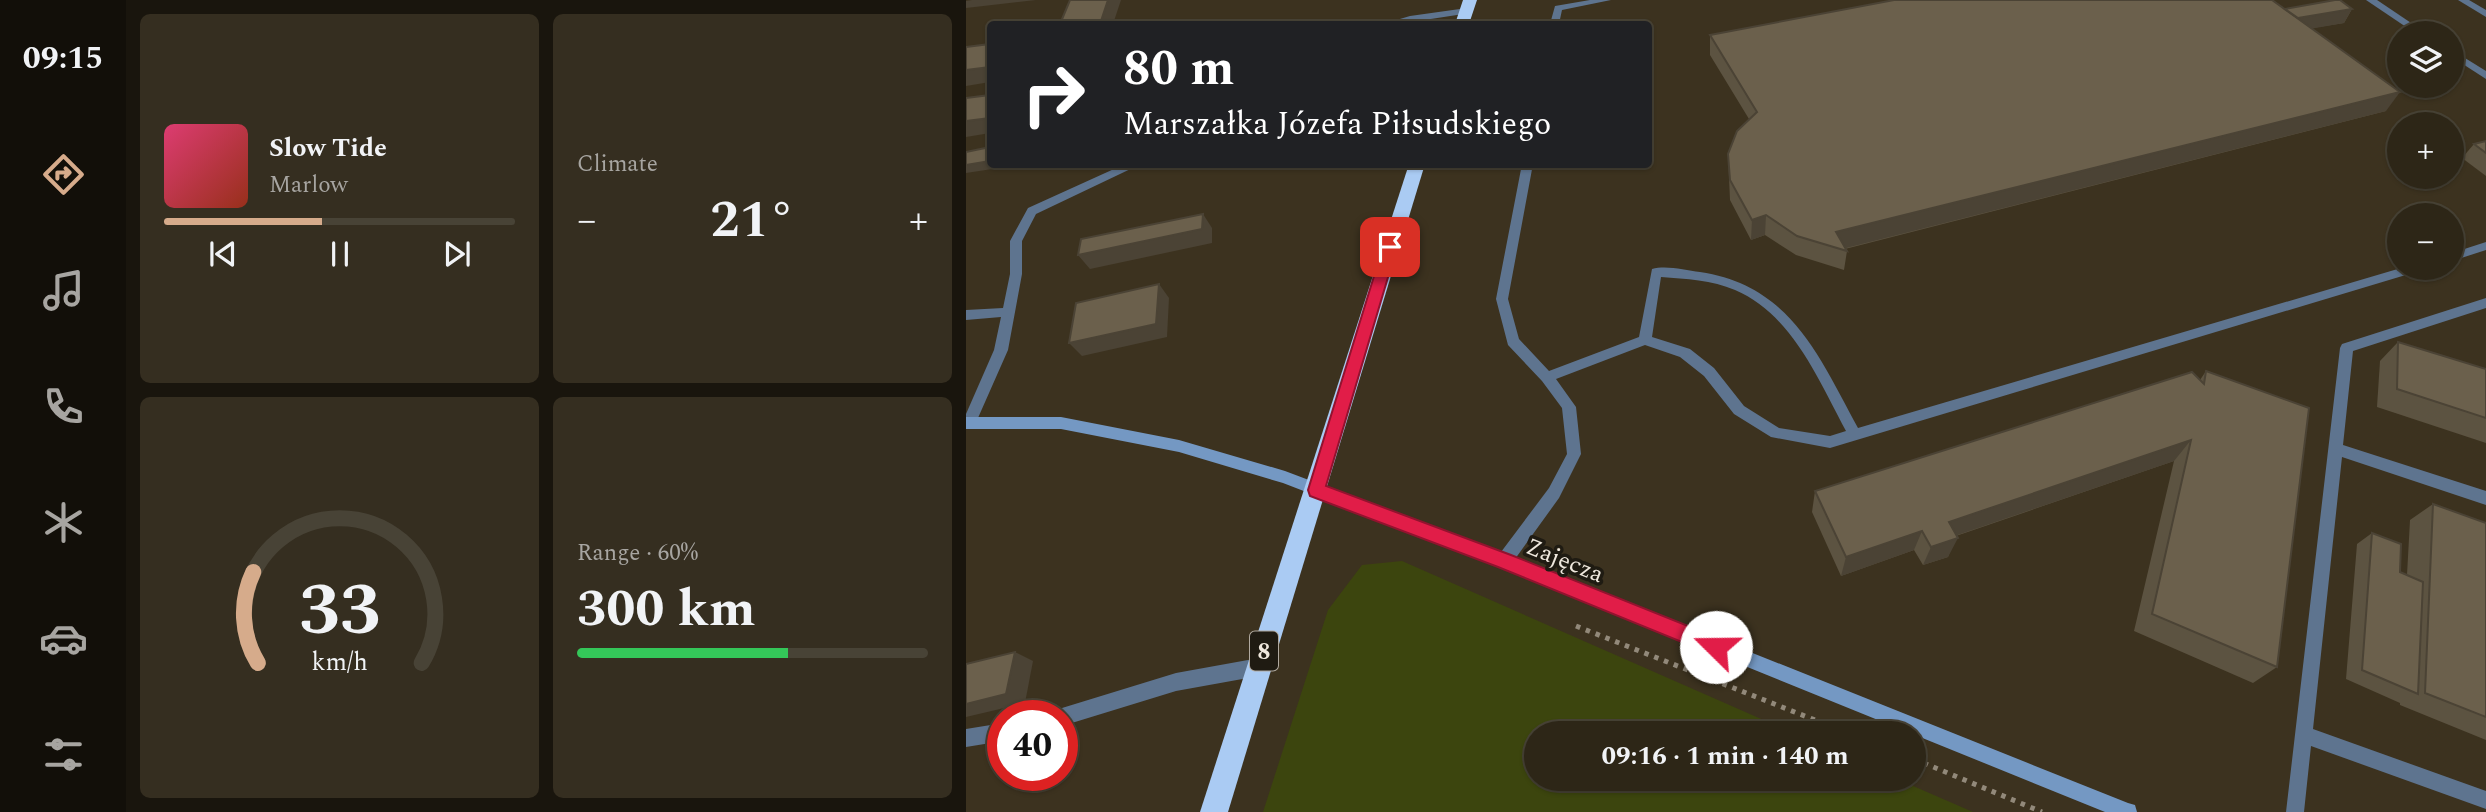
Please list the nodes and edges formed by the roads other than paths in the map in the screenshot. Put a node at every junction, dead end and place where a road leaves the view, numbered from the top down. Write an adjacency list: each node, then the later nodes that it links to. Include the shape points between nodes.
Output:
1 (1606, 0): 7 (lane, via 1558,8)
2 (2371, 0): 8 (lane)
3 (2463, 0): 5 (lane)
4 (1466, 12): 6 (lane)
5 (2486, 14)
6 (1410, 21)
7 (1556, 21)
8 (2403, 21)
9 (2464, 61): 10 (lane)
10 (2486, 76)
11 (1127, 168): 18 (lane, via 1032,211 1016,241)
12 (1416, 168): 25 (highway, 8)
13 (1527, 168): 21 (lane, via 1502,299 1513,341)
14 (2486, 246): 15 (lane)
15 (2464, 253)
16 (2387, 276): 23 (lane)
17 (2486, 303): 24 (lane, via 2347,348)
18 (1009, 312): 19 (lane); 22 (lane, via 1001,349)
19 (966, 315)
20 (1645, 341): 21 (lane); 23 (lane, via 1685,353 1709,372 1738,410 1776,433 1830,442); 23 (lane, via 1657,272 1705,276 1751,292 1789,324)
21 (1547, 377): 27 (lane, via 1569,407 1574,454 1554,493)
22 (967, 423): 25 (street, Zajęcza, via 1061,423 1179,446)
23 (1854, 435)
24 (2337, 449): 26 (lane); 30 (lane)
25 (1316, 490): 27 (street, Zajęcza); 28 (highway, 8)
26 (2486, 498)
27 (1504, 561): 35 (street, Zajęcza)
28 (1259, 667): 29 (lane, via 1176,682); 34 (highway, 8)
29 (1078, 712)
30 (2302, 734): 33 (lane); 36 (lane)
31 (987, 735): 32 (lane)
32 (966, 738)
33 (2486, 800)
34 (1214, 812)
35 (2128, 812)
36 (2295, 812)

